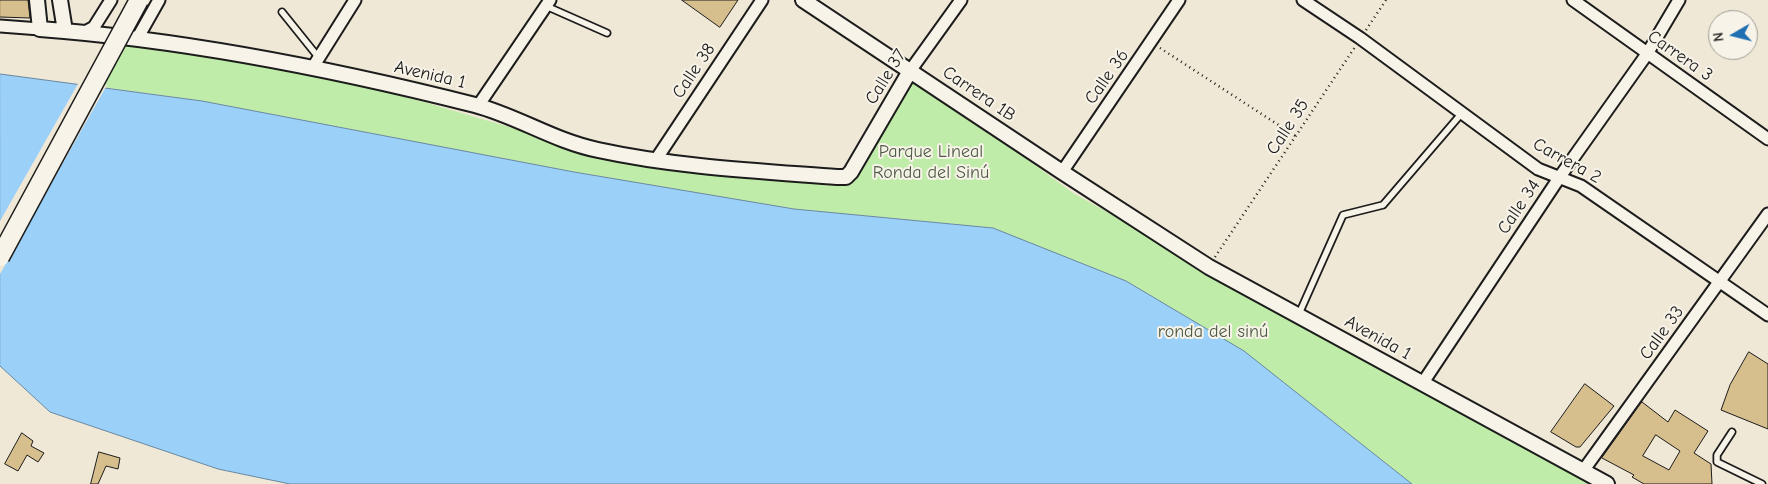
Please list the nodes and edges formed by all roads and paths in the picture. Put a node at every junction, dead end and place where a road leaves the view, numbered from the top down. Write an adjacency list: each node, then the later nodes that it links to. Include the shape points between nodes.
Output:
1 (37, 0): 18 (street)
2 (60, 0): 19 (street)
3 (110, 0): 20 (street, via 94,27)
4 (130, 0): 14 (street, via 143,7)
5 (355, 0): 26 (street)
6 (762, 0): 32 (street, Calle 38)
7 (803, 0): 27 (street, Carrera 1B)
8 (961, 0): 27 (street, Calle 37)
9 (1179, 0): 24 (street, Calle 36)
10 (1303, 0): 22 (street, Carrera 2)
11 (1386, 0): 22 (path, Calle 35)
12 (1573, 0): 25 (street, Carrera 3)
13 (1679, 0): 25 (street, Calle 34)
14 (151, 2): 23 (street); 38 (main road, bridge)
15 (548, 3): 21 (lane); 28 (street)
16 (282, 12): 26 (lane)
17 (0, 26): 18 (street, Avenida 1)
18 (40, 29): 19 (street, Avenida 1)
19 (64, 30): 20 (street, Avenida 1)
20 (83, 33): 23 (street, Avenida 1)
21 (607, 33)
22 (1360, 38): 29 (street, Carrera 2); 30 (path, Calle 35)
23 (137, 39): 26 (street, Avenida 1)
24 (1152, 42): 30 (path); 33 (street, Calle 36)
25 (1647, 54): 31 (street, Carrera 3); 35 (street, Calle 34)
26 (316, 62): 28 (street, Avenida 1)
27 (910, 71): 33 (street, Carrera 1B); 34 (street, Calle 37, via 852,172)
28 (478, 106): 32 (street, Avenida 1, via 556,138 596,150)
29 (1462, 113): 35 (street, Carrera 2, via 1538,170); 42 (lane, via 1383,205 1343,215)
30 (1297, 137): 39 (path, Calle 35)
31 (1768, 140)
32 (655, 161): 34 (street, Avenida 1)
33 (1062, 172): 37 (street, Carrera 1B)
34 (846, 177)
35 (1559, 178): 40 (street, Carrera 2, via 1581,186); 43 (street, Calle 34)
36 (1768, 214): 40 (street, Calle 33)
37 (1134, 217): 39 (street, Avenida 1)
38 (0, 258)
39 (1209, 267): 42 (street, Avenida 1)
40 (1720, 283): 41 (street, Carrera 2); 45 (street, Calle 33)
41 (1768, 315)
42 (1298, 316): 43 (street, Avenida 1)
43 (1422, 384): 45 (street, Avenida 1)
44 (1732, 432): 47 (lane, via 1717,455 1717,462)
45 (1583, 472): 46 (street, Avenida 1)
46 (1607, 484)
47 (1762, 484)

